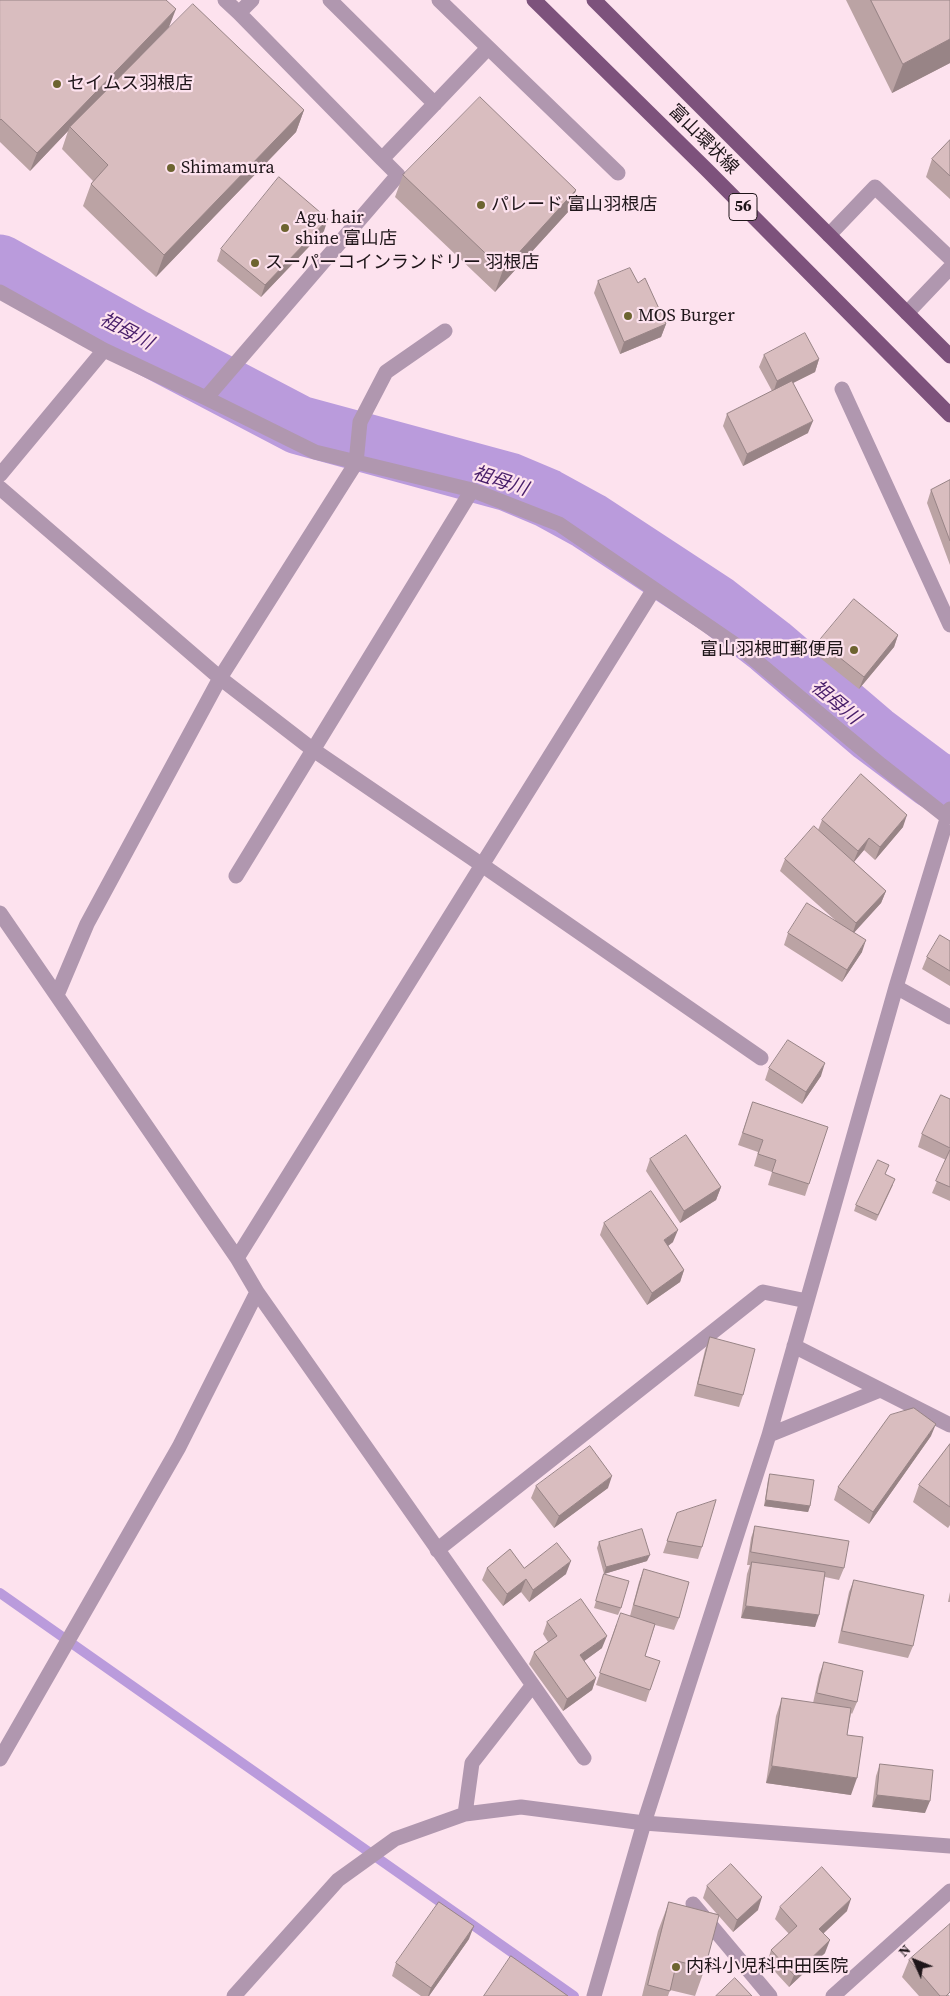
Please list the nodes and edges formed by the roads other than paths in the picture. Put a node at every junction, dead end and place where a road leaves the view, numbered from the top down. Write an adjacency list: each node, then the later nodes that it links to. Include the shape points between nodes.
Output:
1 (225, 0): 7 (street)
2 (252, 0): 7 (street)
3 (330, 0): 9 (street)
4 (439, 0): 8 (street)
5 (534, 0): 22 (main road, 富山環状線 / 56, via 708,170)
6 (594, 0): 12 (main road, 富山環状線 / 56)
7 (239, 13): 10 (street)
8 (488, 48): 9 (street); 11 (street)
9 (435, 104): 10 (street)
10 (382, 159): 21 (street, via 398,175)
11 (618, 173)
12 (829, 235): 13 (street, via 875,187); 16 (main road, 富山環状線 / 56)
13 (950, 258)
14 (950, 268): 16 (street)
15 (0, 292): 18 (street)
16 (907, 313): 19 (main road, 富山環状線 / 56)
17 (445, 331): 23 (street, via 386,372 360,422)
18 (104, 350): 21 (street); 24 (street)
19 (950, 356)
20 (842, 389): 28 (street)
21 (206, 398): 23 (street, via 315,452)
22 (950, 415)
23 (356, 463): 26 (street); 29 (street)
24 (0, 475)
25 (0, 488): 29 (street)
26 (472, 490): 27 (street, via 559,524); 30 (street)
27 (654, 589): 31 (street, via 743,650 881,765); 32 (street)
28 (950, 625)
29 (220, 678): 30 (street); 36 (street, via 87,924)
30 (312, 749): 32 (street); 33 (street)
31 (949, 813): 35 (street)
32 (482, 865): 38 (street); 39 (street)
33 (236, 876)
34 (0, 913): 36 (street)
35 (896, 987): 37 (street); 41 (street)
36 (57, 995): 39 (street)
37 (950, 1017)
38 (761, 1058)
39 (237, 1258): 40 (street)
40 (256, 1292): 46 (street); 49 (street, via 179,1448)
41 (807, 1301): 42 (street); 46 (street, via 763,1292)
42 (794, 1346): 43 (street); 45 (street)
43 (880, 1390): 44 (street); 45 (street)
44 (950, 1425)
45 (769, 1435): 51 (street)
46 (437, 1550): 47 (street)
47 (532, 1686): 48 (street); 50 (street, via 472,1763)
48 (584, 1758)
49 (0, 1760)
50 (465, 1814): 51 (street, via 520,1807); 55 (street, via 395,1838 338,1880)
51 (644, 1823): 52 (street); 56 (street)
52 (950, 1846)
53 (950, 1891): 58 (street)
54 (693, 1904): 57 (street)
55 (234, 1996)
56 (594, 1996)
57 (770, 1996)
58 (833, 1996)

